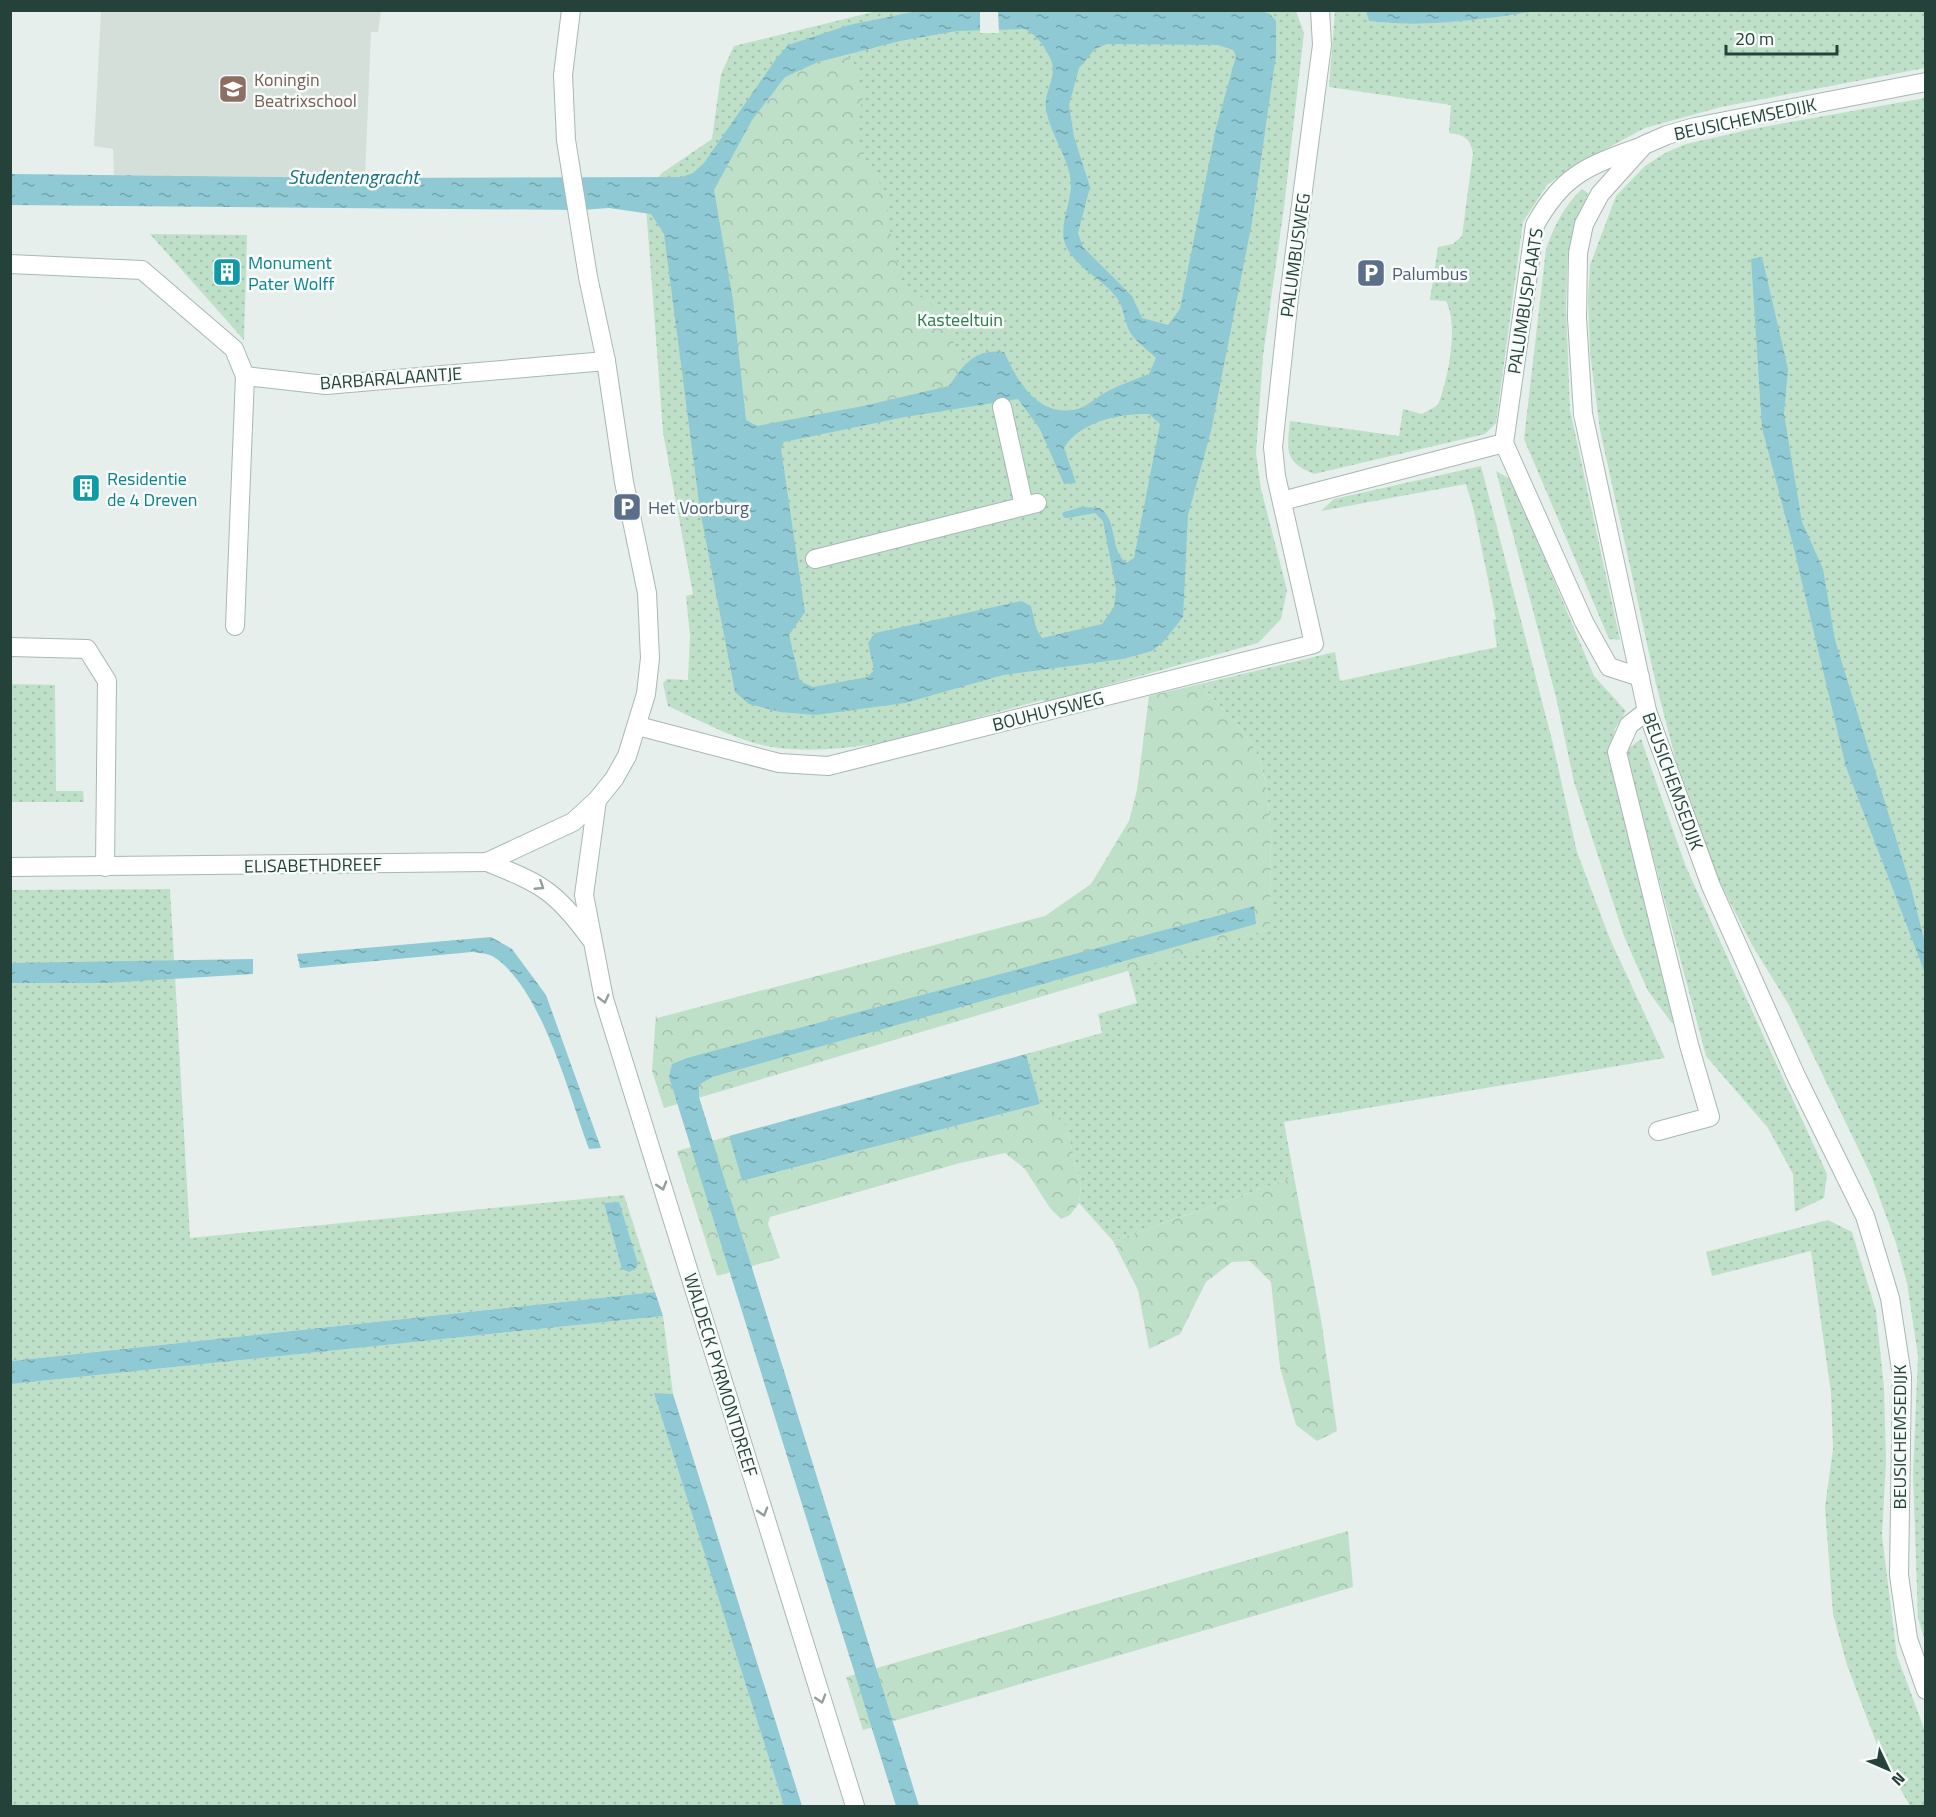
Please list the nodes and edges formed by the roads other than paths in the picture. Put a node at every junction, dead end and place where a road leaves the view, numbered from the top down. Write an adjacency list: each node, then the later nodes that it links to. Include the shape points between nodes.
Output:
1 (571, 10): 6 (street, via 563,75 566,140)
2 (1320, 10): 10 (street, PALUMBUSWEG, via 1322,45 1274,447)
3 (1926, 82): 4 (street, BEUSICHEMSEDIJK, via 1695,127)
4 (1644, 145): 9 (street, PALUMBUSPLAATS, via 1598,162 1568,180 1535,225); 14 (street, BEUSICHEMSEDIJK, via 1599,194 1584,224 1578,253 1577,318 1583,414)
5 (10, 264): 7 (street, via 142,270 234,349)
6 (606, 361): 7 (street, BARBARALAANTJE, via 326,385); 16 (street, via 624,482 647,593 650,658)
7 (245, 376): 12 (street)
8 (1002, 407): 11 (street, via 1031,504)
9 (1504, 443): 10 (street); 14 (street, via 1584,622 1609,668)
10 (1282, 501): 16 (street, BOUHUYSWEG, via 1314,644 828,766 779,763)
11 (815, 559)
12 (235, 626)
13 (10, 647): 20 (street, via 87,649 106,681)
14 (1640, 677): 15 (street, BEUSICHEMSEDIJK)
15 (1647, 711): 22 (street, via 1629,725 1617,752 1710,1117); 23 (street, BEUSICHEMSEDIJK, via 1711,886 1864,1216 1890,1298 1902,1376 1899,1575 1908,1639)
16 (638, 726): 17 (street, via 627,756)
17 (597, 800): 18 (street, ELISABETHDREEF, via 573,822); 21 (street, WALDECK PYRMONTDREEF, via 584,895)
18 (487, 862): 20 (street, ELISABETHDREEF); 21 (street, WALDECK PYRMONTDREEF, one-way to 21, via 537,882 566,905)
19 (10, 867): 20 (street, ELISABETHDREEF)
20 (105, 867)
21 (593, 942): 24 (street, WALDECK PYRMONTDREEF, one-way to 24, via 604,999)
22 (1658, 1131)
23 (1926, 1690)
24 (855, 1806)

